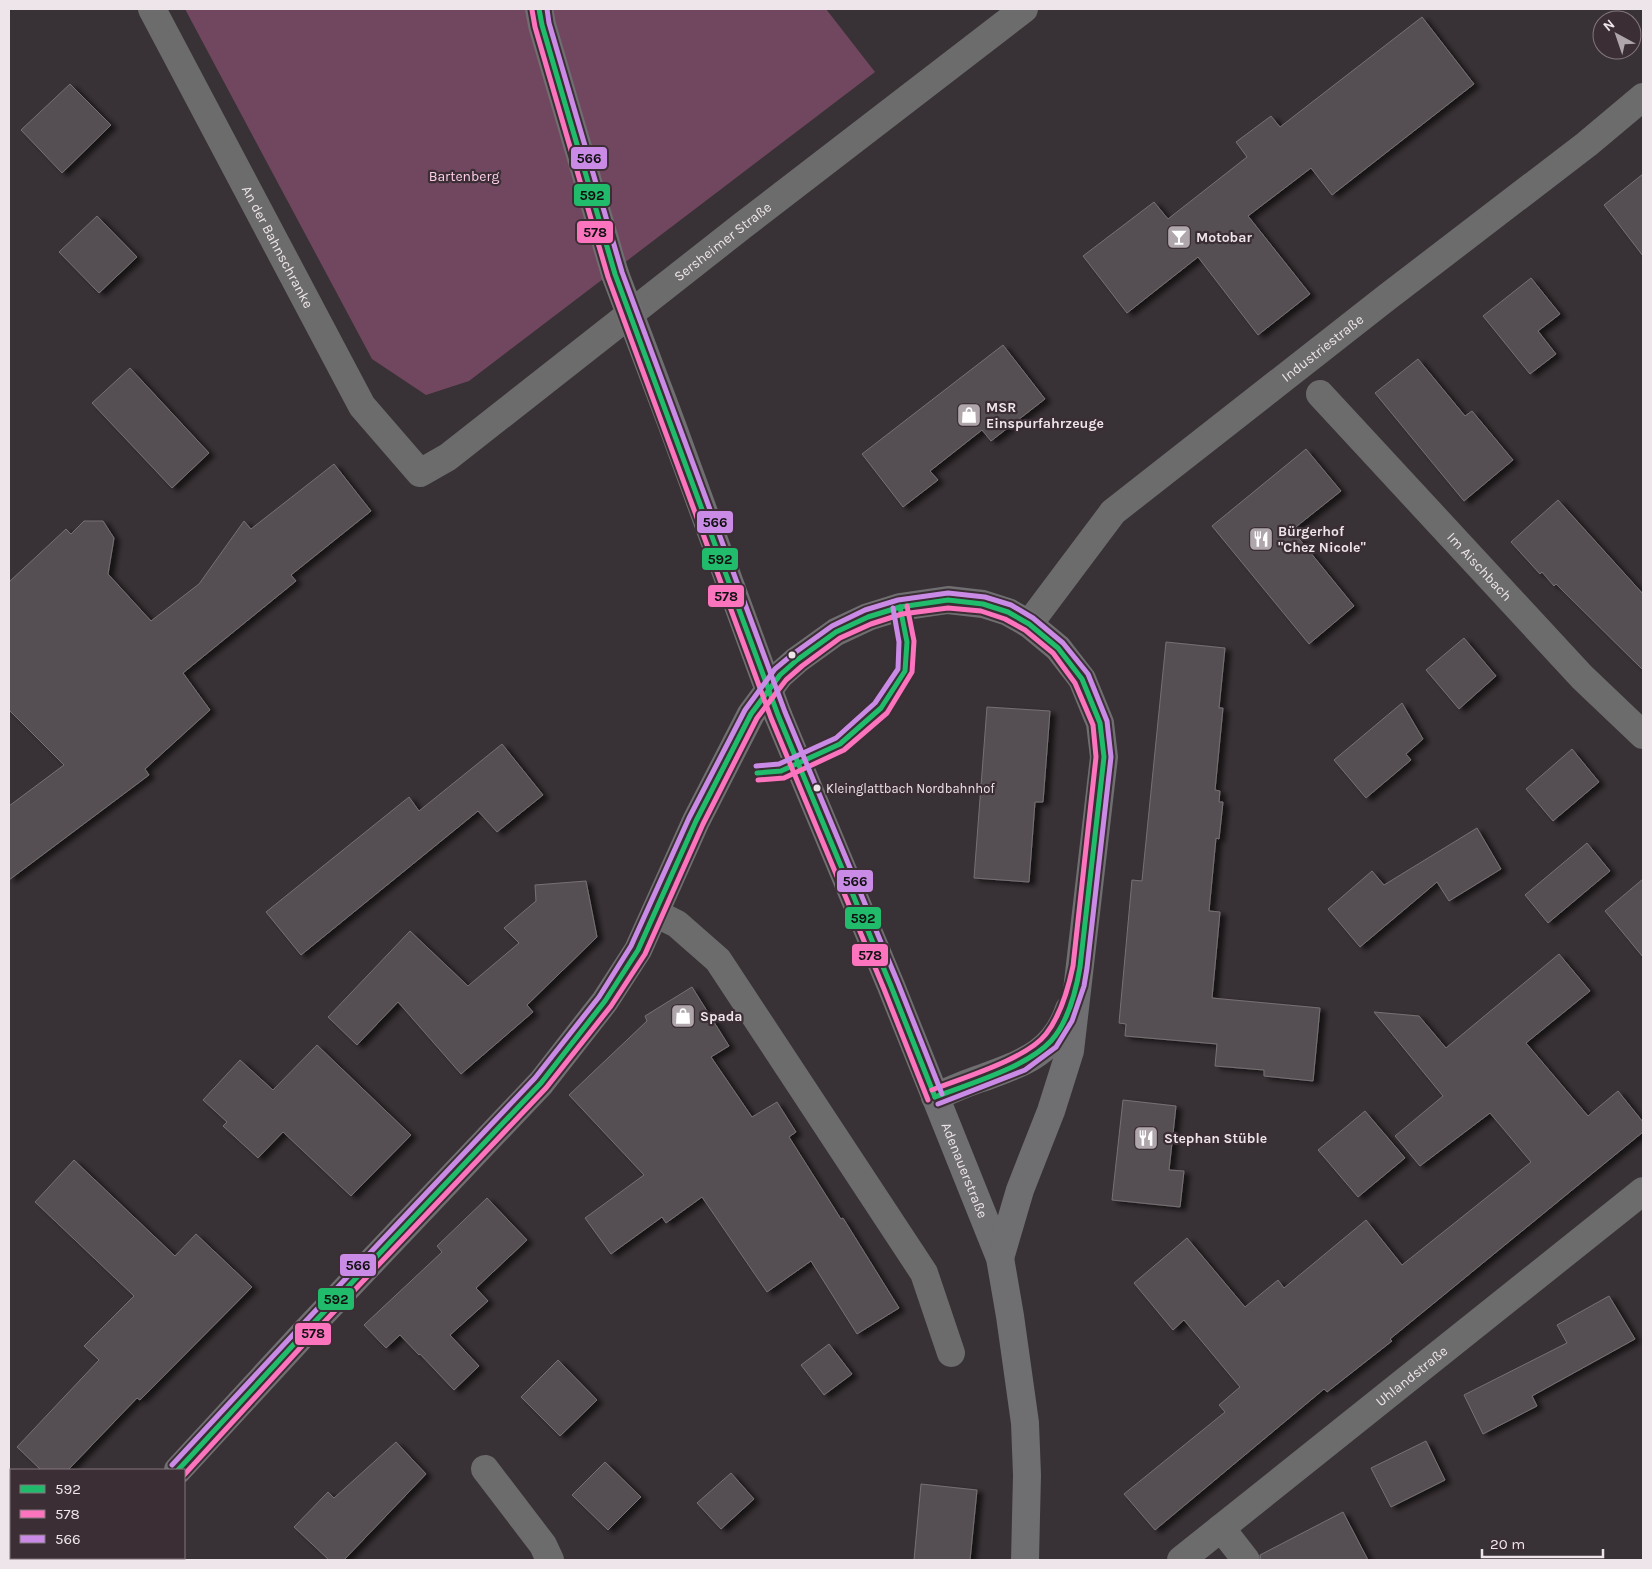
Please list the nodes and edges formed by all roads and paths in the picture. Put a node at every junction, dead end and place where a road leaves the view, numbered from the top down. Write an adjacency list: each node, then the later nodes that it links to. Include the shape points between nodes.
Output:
1 (152, 9): 6 (street, An der Bahnschranke, via 362,406)
2 (539, 9): 11 (main road, Adenauerstraße, bridge, via 615,274 778,716)
3 (1024, 9): 6 (street, Sersheimer Straße, via 448,457)
4 (1643, 97): 7 (street, Industriestraße, via 1113,512)
5 (1320, 394): 8 (street, Im Aischbach, via 1582,677)
6 (420, 473)
7 (1029, 624): 9 (main road, via 1008,612 983,604 948,600 920,603 868,617 836,632 797,660 780,675 751,714 696,821); 10 (main road, via 1058,648 1082,679 1100,723 1104,756)
8 (1643, 734)
9 (655, 913): 14 (street, via 677,924 718,960 924,1273); 15 (main road, via 638,950 606,1001 541,1083)
10 (1077, 984): 11 (main road, via 1066,1019 1051,1041 1037,1053 1022,1063); 13 (main road, via 1070,1051 1052,1111 1020,1190)
11 (935, 1097): 13 (main road, Adenauerstraße)
12 (1643, 1191): 17 (street, Uhlandstraße)
13 (1000, 1258): 19 (main road, Adenauerstraße, via 1025,1423)
14 (950, 1353)
15 (179, 1469)
16 (485, 1469): 18 (street, via 543,1545)
17 (1221, 1528): 20 (street, Uhlandstraße); 21 (street)
18 (550, 1560)
19 (1025, 1560)
20 (1181, 1560)
21 (1246, 1560)

